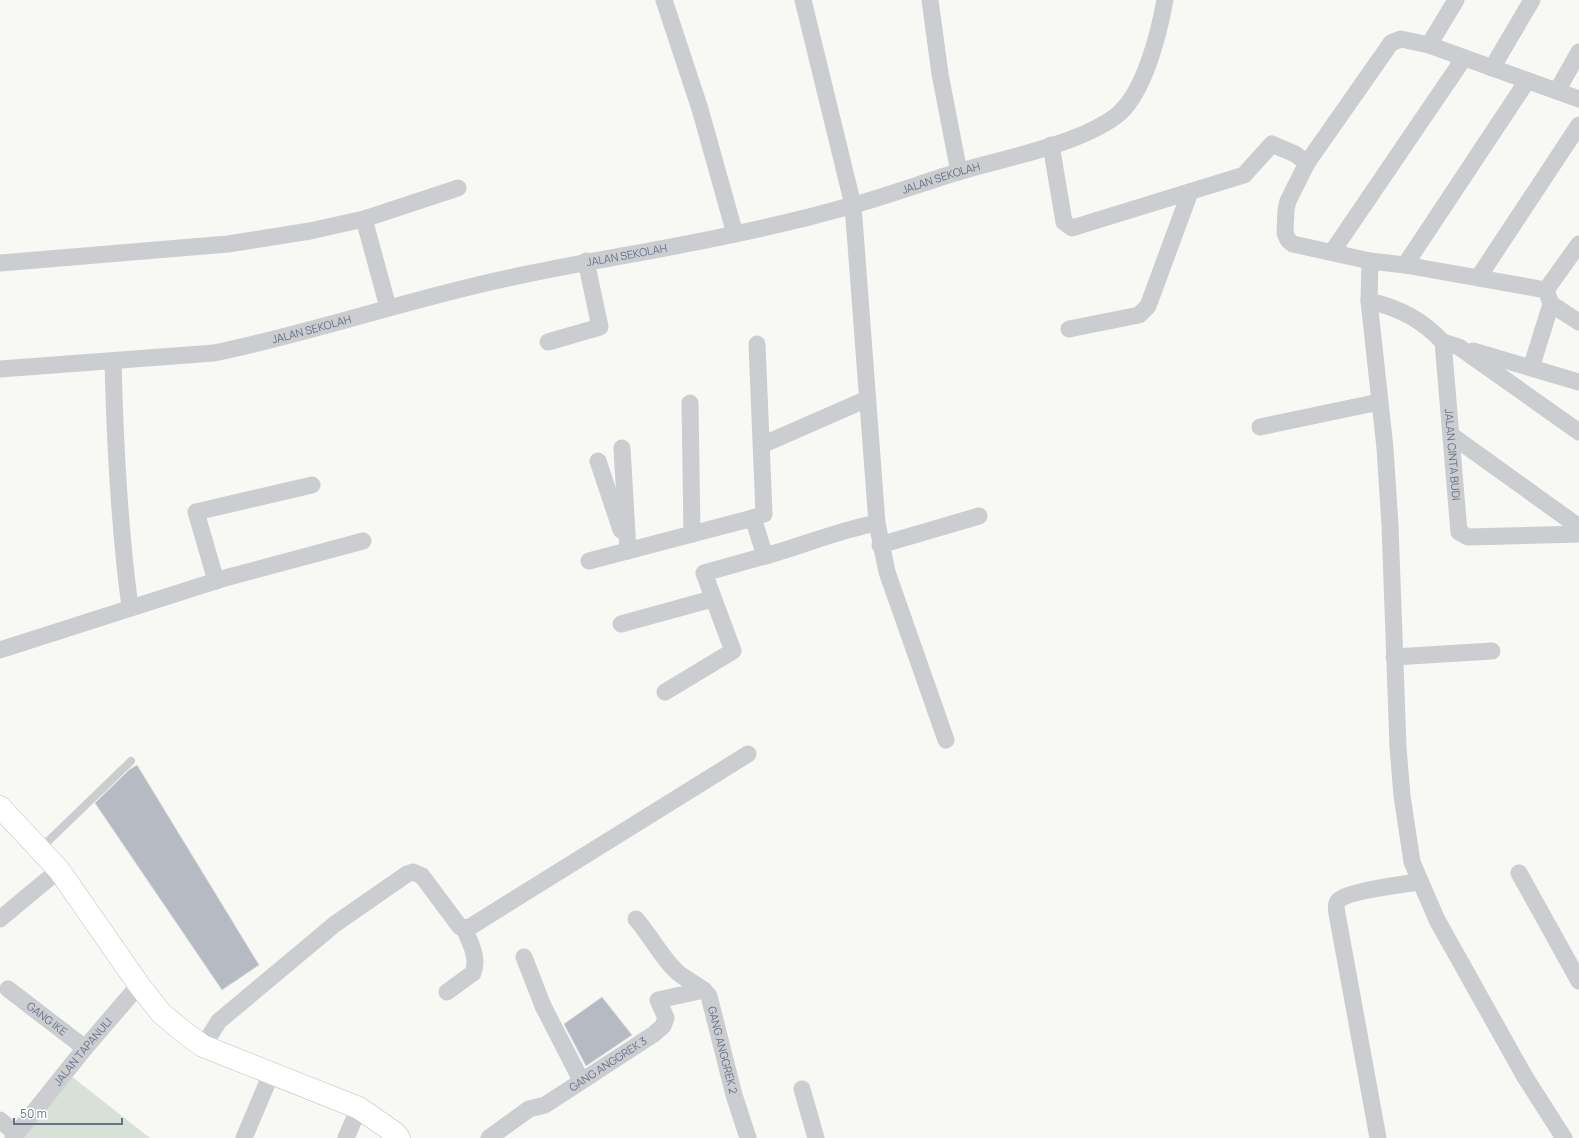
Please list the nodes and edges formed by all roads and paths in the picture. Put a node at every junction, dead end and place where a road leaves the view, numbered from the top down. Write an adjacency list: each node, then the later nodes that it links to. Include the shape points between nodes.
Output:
1 (664, 0): 22 (street, via 700,109)
2 (803, 0): 20 (street)
3 (930, 0): 17 (street, via 940,74)
4 (1165, 0): 15 (street, JALAN SEKOLAH, via 1142,81 1128,105 1098,128)
5 (1456, 0): 7 (street)
6 (1532, 0): 10 (street)
7 (1429, 45): 9 (street); 16 (street, via 1401,39 1391,42)
8 (1579, 52): 12 (street)
9 (1464, 58): 10 (street); 24 (street)
10 (1492, 68): 11 (street)
11 (1527, 81): 12 (street); 28 (street)
12 (1557, 91): 13 (street)
13 (1579, 99)
14 (1579, 125): 29 (street)
15 (1051, 145): 17 (street, JALAN SEKOLAH); 19 (street, via 1064,222 1069,227)
16 (1307, 163): 19 (street, via 1295,154 1272,144 1244,175); 24 (street, via 1288,201 1285,233 1293,244)
17 (959, 172): 20 (street, JALAN SEKOLAH)
18 (458, 188): 21 (street)
19 (1190, 192): 34 (street, via 1144,312)
20 (853, 206): 22 (street, JALAN SEKOLAH); 42 (street)
21 (364, 219): 27 (street, via 310,231 228,244); 32 (street)
22 (735, 234): 25 (street, JALAN SEKOLAH)
23 (1579, 244): 30 (street)
24 (1332, 252): 26 (street)
25 (586, 261): 32 (street, JALAN SEKOLAH); 35 (street, via 600,327)
26 (1370, 261): 28 (street); 31 (street)
27 (0, 263)
28 (1405, 265): 29 (street)
29 (1478, 278): 30 (street)
30 (1548, 297): 33 (street); 39 (street)
31 (1369, 301): 37 (street, via 1397,309 1428,326); 43 (street)
32 (388, 307): 38 (street, JALAN SEKOLAH, via 241,348 214,353)
33 (1579, 322)
34 (1069, 329)
35 (548, 342)
36 (757, 344): 48 (street)
37 (1451, 345): 39 (street); 46 (street); 47 (street, JALAN CINTA BUDI)
38 (113, 361): 40 (street, JALAN SEKOLAH); 65 (street, via 114,418 124,563)
39 (1531, 368): 41 (street)
40 (0, 369)
41 (1579, 382)
42 (867, 399): 48 (street); 54 (street)
43 (1379, 402): 45 (street); 69 (street, via 1390,525)
44 (690, 403): 56 (street)
45 (1260, 427)
46 (1579, 432)
47 (1451, 435): 55 (street); 57 (street, JALAN CINTA BUDI, via 1459,532 1468,537)
48 (762, 445): 53 (street, via 764,514)
49 (622, 448): 60 (street)
50 (598, 461): 60 (street)
51 (312, 485): 63 (street, via 196,512)
52 (979, 516): 59 (street)
53 (753, 518): 56 (street); 61 (street)
54 (877, 523): 59 (street); 61 (street)
55 (1579, 527)
56 (692, 534): 60 (street)
57 (1579, 534)
58 (363, 541): 63 (street)
59 (880, 545): 71 (street, via 887,572)
60 (628, 551): 62 (street)
61 (765, 556): 64 (street, via 704,573)
62 (588, 561)
63 (216, 581): 65 (street)
64 (712, 599): 66 (street); 70 (street, via 733,651)
65 (130, 607): 67 (street)
66 (621, 624)
67 (0, 650)
68 (1492, 651): 69 (street)
69 (1394, 658): 78 (street, via 1402,796 1412,862)
70 (665, 692)
71 (946, 740)
72 (748, 754): 81 (street, via 484,919)
73 (132, 761): 75 (lane)
74 (2, 815): 75 (main road)
75 (39, 849): 76 (main road)
76 (59, 870): 79 (street); 84 (main road)
77 (1519, 873): 83 (street)
78 (1419, 882): 102 (street, via 1355,893 1337,903); 103 (street, via 1437,920 1503,1039)
79 (0, 919)
80 (636, 919): 86 (street, via 676,971)
81 (464, 928): 87 (street, via 475,956 475,969); 88 (street, via 460,927 422,876 413,872 407,874 335,924 225,1016 212,1030)
82 (524, 957): 91 (street, via 543,1006)
83 (1579, 981)
84 (139, 985): 88 (main road, via 161,1013); 89 (street, JALAN TAPANULI)
85 (8, 989): 89 (street, GANG IKE)
86 (704, 990): 91 (street, GANG ANGGREK 3, via 658,1000 666,1018 663,1026); 100 (street, GANG ANGGREK 2, via 709,996 734,1095)
87 (446, 992)
88 (203, 1046): 90 (main road)
89 (84, 1048): 95 (street, JALAN TAPANULI)
90 (272, 1074): 93 (main road); 96 (street)
91 (581, 1080): 99 (street, GANG ANGGREK 3, via 545,1105 529,1109)
92 (802, 1089): 101 (street)
93 (358, 1108): 97 (street); 98 (main road, via 395,1132)
94 (0, 1120): 95 (street)
95 (14, 1136)
96 (244, 1138)
97 (346, 1138)
98 (399, 1138)
99 (489, 1138)
100 (748, 1138)
101 (816, 1138)
102 (1378, 1138)
103 (1564, 1138)

